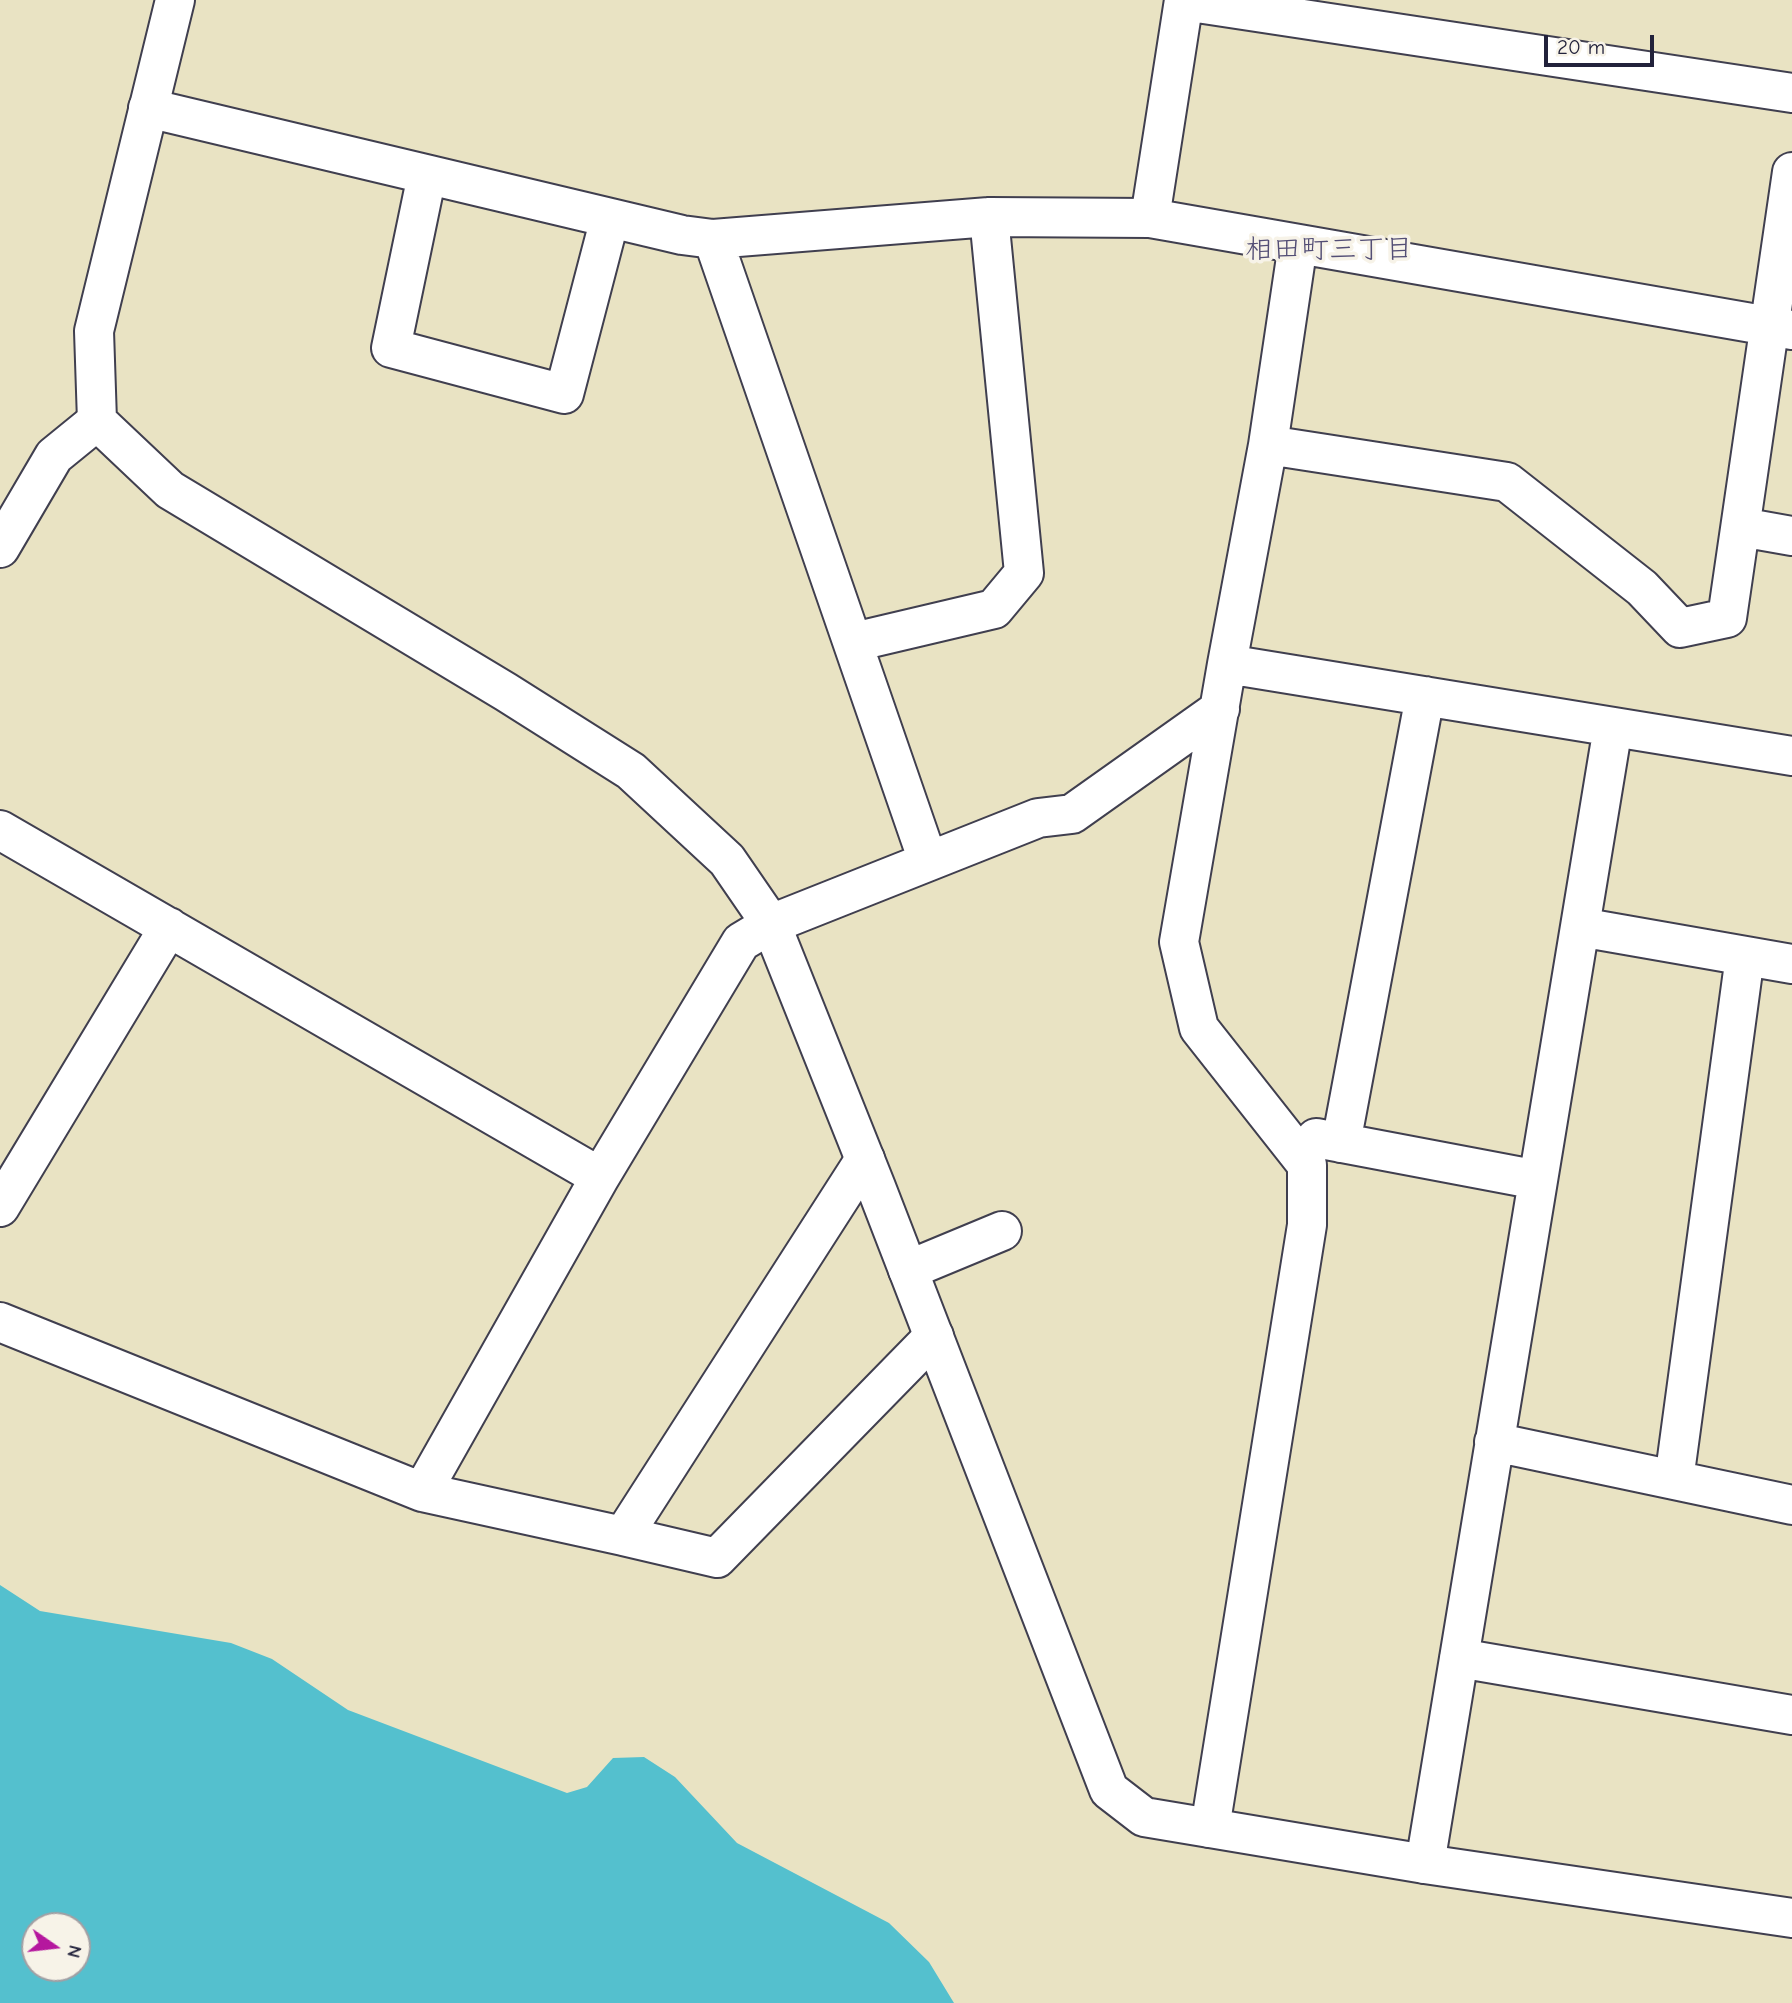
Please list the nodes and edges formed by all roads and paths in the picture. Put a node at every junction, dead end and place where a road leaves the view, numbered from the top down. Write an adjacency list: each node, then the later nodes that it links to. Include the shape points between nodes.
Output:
1 (175, 0): 4 (street)
2 (1184, 1): 3 (street); 9 (street)
3 (1792, 93)
4 (148, 108): 6 (street); 13 (street, via 94,331)
5 (1792, 172): 12 (street)
6 (427, 175): 8 (street); 8 (street, via 391,348 564,394)
7 (989, 217): 9 (street); 10 (street); 18 (street, via 1024,573 994,610)
8 (610, 218): 10 (street)
9 (1150, 218): 11 (street)
10 (713, 239): 18 (street)
11 (1297, 244): 12 (street); 14 (street)
12 (1781, 328): 15 (street)
13 (97, 421): 17 (street, via 54,456); 26 (street, via 170,490 631,771 727,860)
14 (1268, 445): 15 (street, via 1507,482 1642,589 1680,628 1727,618); 19 (street)
15 (1741, 527): 16 (street)
16 (1792, 536)
17 (0, 548)
18 (854, 642): 25 (street)
19 (1227, 664): 20 (street); 21 (street)
20 (1425, 696): 22 (street); 32 (street)
21 (1220, 709): 25 (street, via 1072,814 1038,818); 31 (street, via 1179,942 1199,1028)
22 (1612, 727): 23 (street); 28 (street)
23 (1792, 757)
24 (0, 830): 27 (street)
25 (928, 861): 26 (street)
26 (771, 924): 33 (street); 34 (street, via 741,942)
27 (169, 927): 34 (street); 36 (street)
28 (1580, 928): 29 (street); 35 (street)
29 (1745, 956): 30 (street); 42 (street)
30 (1792, 964)
31 (1281, 1131): 32 (street); 48 (street, via 1307,1165 1307,1225)
32 (1341, 1143): 35 (street)
33 (865, 1159): 38 (street); 45 (street)
34 (600, 1177): 43 (street)
35 (1538, 1180): 41 (street)
36 (0, 1207)
37 (1002, 1231): 38 (street)
38 (908, 1270): 40 (street)
39 (0, 1322): 43 (street)
40 (934, 1336): 45 (street, via 717,1558); 48 (street, via 1109,1790 1144,1817)
41 (1494, 1443): 42 (street); 46 (street)
42 (1674, 1480): 44 (street)
43 (422, 1492): 45 (street)
44 (1792, 1505)
45 (623, 1536)
46 (1459, 1658): 47 (street); 49 (street)
47 (1792, 1715)
48 (1210, 1828): 49 (street)
49 (1425, 1864): 50 (street)
50 (1792, 1918)

